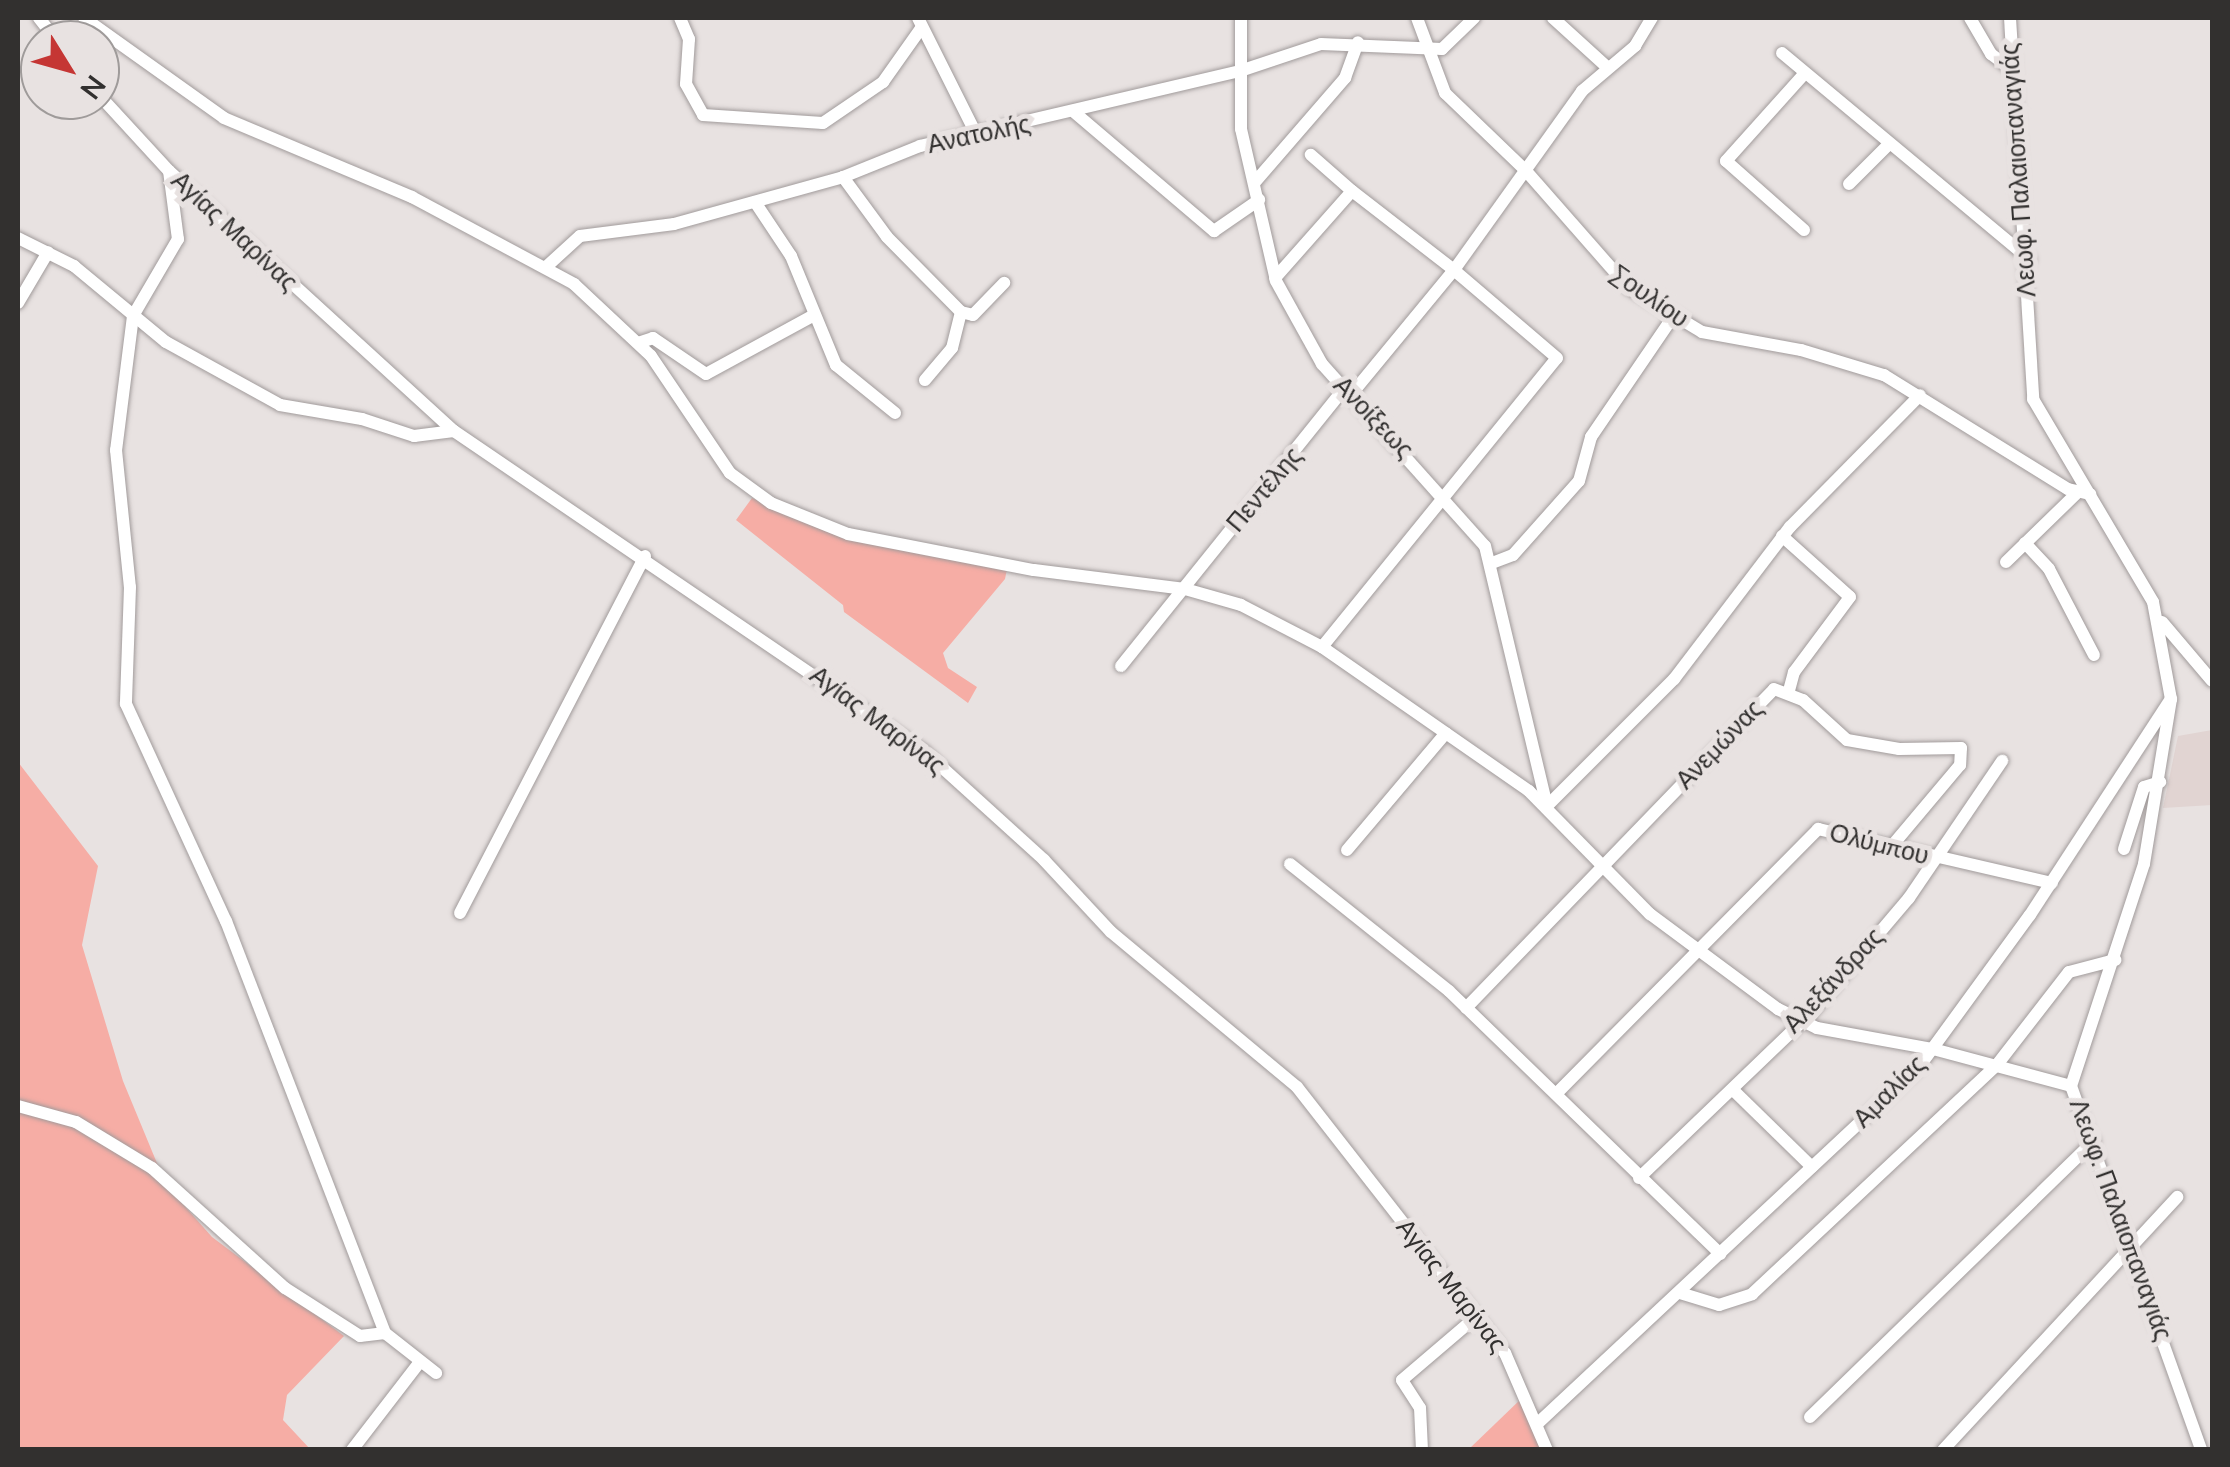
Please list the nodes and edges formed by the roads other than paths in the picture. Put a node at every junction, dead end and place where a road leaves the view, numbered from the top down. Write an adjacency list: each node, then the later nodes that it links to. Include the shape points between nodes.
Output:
1 (84, 18): 35 (street, via 224,118 412,197)
2 (680, 18): 10 (street, via 690,39 686,84 703,114 824,123 883,82)
3 (1240, 18): 16 (street, Ανοίξεως)
4 (1417, 18): 12 (street, Σουλίου)
5 (1474, 18): 12 (street, via 1451,45)
6 (1553, 18): 14 (street)
7 (1652, 18): 14 (street, Πεντέλης, via 1635,46)
8 (1970, 18): 15 (street, via 1991,54)
9 (2010, 18): 15 (street, Λεωφ. Παλαιοπαναγιάς)
10 (920, 22): 20 (street)
11 (1358, 42): 12 (street, Ανατολής); 16 (street, Ανατολής, via 1322,44); 26 (street, via 1345,78)
12 (1425, 51): 24 (street, Σουλίου, via 1445,94)
13 (1782, 53): 17 (street)
14 (1608, 68): 24 (street, Πεντέλης, via 1582,90)
15 (2011, 69): 34 (street, Λεωφ. Παλαιοπαναγιάς)
16 (1240, 72): 18 (street, Ανατολής); 26 (street, Ανοίξεως, via 1241,129)
17 (1806, 73): 21 (street); 31 (street, via 1726,161)
18 (1074, 112): 20 (street, Ανατολής); 29 (street, via 1214,230)
19 (120, 118): 23 (street, Αγίας Μαρίνας)
20 (975, 132): 25 (street, Ανατολής)
21 (1889, 144): 27 (street); 34 (street)
22 (1311, 156): 28 (street)
23 (169, 172): 42 (street, via 178,239); 49 (street, Αγίας Μαρίνας)
24 (1527, 172): 36 (street, Πεντέλης); 43 (street, Σουλίου, via 1611,274)
25 (843, 177): 30 (street, Ανατολής); 40 (street, via 887,238)
26 (1255, 182): 29 (street, Ανοίξεως)
27 (1849, 184)
28 (1352, 191): 36 (street); 37 (street)
29 (1259, 200): 37 (street, Ανοίξεως)
30 (755, 202): 35 (street, Ανατολής, via 674,224 580,236); 41 (street, via 791,256)
31 (1804, 230)
32 (18, 238): 33 (street)
33 (48, 252): 39 (street); 42 (street)
34 (2029, 260): 50 (street, Λεωφ. Παλαιοπαναγιάς, via 2033,399)
35 (546, 267): 44 (street, via 592,297)
36 (1454, 270): 46 (street, Πεντέλης); 51 (street, via 1557,358)
37 (1275, 278): 46 (street, Ανοίξεως, via 1310,346)
38 (1004, 283): 40 (street, via 986,306)
39 (18, 303)
40 (962, 312): 45 (street, via 952,348)
41 (814, 315): 44 (street, via 706,374 654,338); 48 (street, via 843,374)
42 (133, 316): 49 (street, via 166,342 280,405 414,436); 95 (street, via 116,450 130,586 126,704 226,920)
43 (1673, 317): 47 (street, Σουλίου, via 1712,334 1839,359); 56 (street, via 1591,437 1579,481 1513,556)
44 (638, 343): 57 (street, via 730,473 789,512 848,534 972,558)
45 (925, 380)
46 (1347, 393): 51 (street, Ανοίξεως); 57 (street, Πεντέλης)
47 (1920, 395): 50 (street, Σουλίου); 52 (street)
48 (896, 413)
49 (454, 432): 54 (street, Αγίας Μαρίνας)
50 (2084, 493): 53 (street); 58 (street, Λεωφ. Παλαιοπαναγιάς)
51 (1444, 494): 56 (street, Ανοίξεως); 59 (street)
52 (1782, 536): 63 (street, via 1850,597 1794,672); 68 (street, via 1683,669)
53 (2025, 543): 55 (street); 60 (street, via 2049,569)
54 (646, 556): 76 (street); 94 (street, Αγίας Μαρίνας, via 924,751 1122,941 1274,1066 1337,1134)
55 (2006, 562)
56 (1492, 563): 68 (street, Ανοίξεως)
57 (1184, 588): 59 (street, via 1241,606); 61 (street, Πεντέλης)
58 (2160, 620): 62 (street); 64 (street, Λεωφ. Παλαιοπαναγιάς)
59 (1322, 647): 65 (street)
60 (2094, 655)
61 (1121, 666)
62 (2212, 680)
63 (1789, 690): 69 (street, Ανεμώνας, via 1847,740 1899,749 1961,748 1960,765); 74 (street, Ανεμώνας, via 1774,689)
64 (2171, 699): 67 (street, Λεωφ. Παλαιοπαναγιάς); 75 (street, Αμαλίας)
65 (1446, 733): 68 (street); 71 (street)
66 (2002, 761): 72 (street, Αλεξάνδρας)
67 (2160, 782): 70 (street, via 2144,787); 78 (street, Λεωφ. Παλαιοπαναγιάς)
68 (1547, 806): 74 (street)
69 (1891, 847): 72 (street, Ολύμπου); 77 (street, Ολύμπου, via 1826,827 1810,833)
70 (2124, 848)
71 (1347, 850)
72 (1938, 860): 75 (street, Ολύμπου); 80 (street, Αλεξάνδρας)
73 (1290, 864): 79 (street)
74 (1603, 866): 77 (street); 79 (street, Ανεμώνας)
75 (2052, 883): 81 (street, Αμαλίας)
76 (460, 913)
77 (1696, 952): 80 (street); 85 (street, Ολύμπου)
78 (2115, 960): 82 (street, via 2069,972); 83 (street, Λεωφ. Παλαιοπαναγιάς)
79 (1466, 1008): 85 (street)
80 (1801, 1022): 81 (street); 84 (street, Αλεξάνδρας)
81 (1933, 1048): 82 (street); 88 (street, Αμαλίας)
82 (1996, 1066): 83 (street); 93 (street, via 1752,1294 1719,1305)
83 (2072, 1086): 87 (street, Λεωφ. Παλαιοπαναγιάς)
84 (1733, 1090): 88 (street); 89 (street, Αλεξάνδρας)
85 (1556, 1094): 89 (street)
86 (18, 1106): 95 (street, via 76,1122 152,1168 285,1288 360,1336)
87 (2094, 1141): 91 (street, Λεωφ. Παλαιοπαναγιάς); 98 (street)
88 (1812, 1167): 92 (street, Αμαλίας)
89 (1638, 1178): 92 (street)
90 (2177, 1197): 91 (street)
91 (2133, 1252): 103 (street); 104 (street, Λεωφ. Παλαιοπαναγιάς)
92 (1720, 1254): 93 (street, Αμαλίας)
93 (1680, 1293): 99 (street, Αμαλίας)
94 (1477, 1316): 99 (street, Αγίας Μαρίνας, via 1505,1354); 101 (street, via 1402,1380 1420,1408)
95 (385, 1333): 96 (street)
96 (419, 1363): 97 (street); 100 (street)
97 (436, 1373)
98 (1810, 1418)
99 (1537, 1424): 102 (street, Αγίας Μαρίνας)
100 (352, 1450)
101 (1422, 1450)
102 (1547, 1450)
103 (1943, 1450)
104 (2200, 1450)

